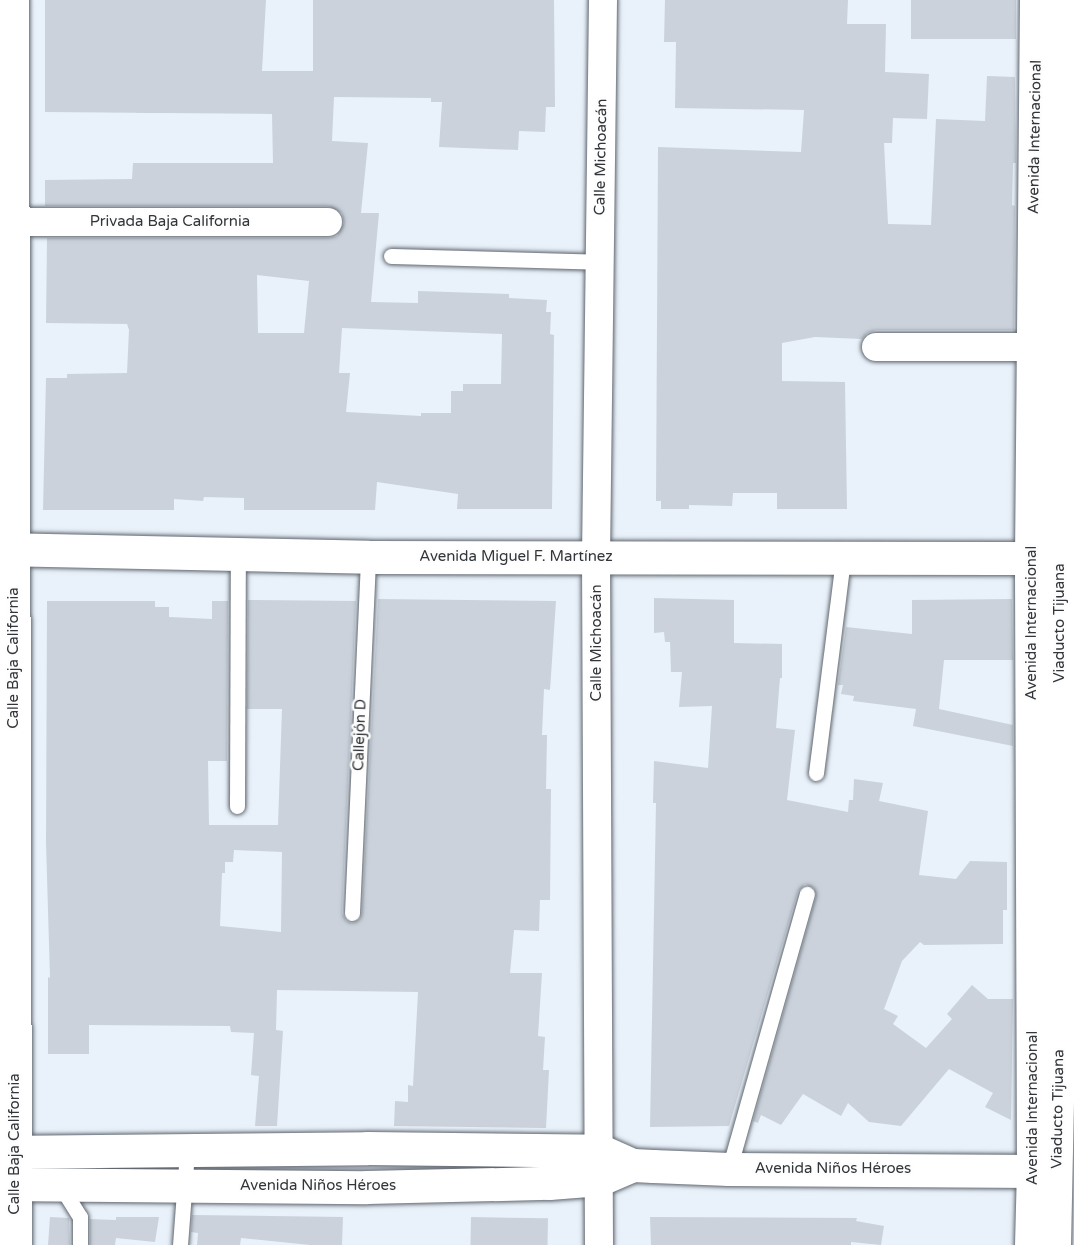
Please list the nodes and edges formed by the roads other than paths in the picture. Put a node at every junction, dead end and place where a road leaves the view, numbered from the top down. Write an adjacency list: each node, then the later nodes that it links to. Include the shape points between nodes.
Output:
1 (12, 0): 5 (main road, Calle Baja California)
2 (603, 0): 8 (street, Calle Michoacán)
3 (1036, 0): 10 (main road, Avenida Internacional)
4 (1063, 0): 37 (main road, Viaducto Tijuana, via 1059,1002)
5 (11, 222): 6 (street, Privada Baja California); 11 (main road, Calle Baja California)
6 (328, 222)
7 (392, 256): 8 (lane)
8 (600, 262): 15 (street, Calle Michoacán)
9 (876, 347): 10 (street)
10 (1032, 347): 17 (main road, Avenida Internacional)
11 (6, 388): 12 (main road, Calle Baja California)
12 (7, 549): 13 (main road, Avenida Miguel F. Martínez); 26 (main road, Calle Baja California)
13 (238, 554): 14 (main road, Avenida Miguel F. Martínez); 19 (lane)
14 (368, 557): 15 (main road, Avenida Miguel F. Martínez); 21 (lane, Callejón D)
15 (596, 557): 16 (main road, Avenida Miguel F. Martínez); 25 (street, Calle Michoacán)
16 (843, 558): 17 (main road, Avenida Miguel F. Martínez); 18 (lane)
17 (1032, 558): 28 (main road, Avenida Internacional)
18 (816, 772)
19 (237, 806)
20 (807, 894): 27 (lane)
21 (352, 913)
22 (1074, 1022): 38 (main road, Viaducto Tijuana)
23 (367, 1148): 24 (main road, Avenida Niños Héroes); 25 (main road, Avenida Niños Héroes); 31 (main road)
24 (187, 1151): 26 (main road, Avenida Niños Héroes); 30 (lane)
25 (601, 1165): 27 (main road, Avenida Niños Héroes); 31 (main road, Avenida Niños Héroes, via 549,1183); 35 (street, Calle Michoacán)
26 (8, 1168): 29 (main road, Avenida Niños Héroes); 32 (main road, Calle Baja California)
27 (729, 1169): 28 (main road, Avenida Niños Héroes)
28 (1033, 1171): 36 (main road, Avenida Internacional)
29 (59, 1184): 30 (main road, Avenida Niños Héroes); 33 (lane, via 80,1217)
30 (185, 1185): 31 (main road, Avenida Niños Héroes); 34 (lane)
31 (366, 1187)
32 (15, 1245)
33 (80, 1245)
34 (180, 1245)
35 (599, 1245)
36 (1031, 1245)
37 (1054, 1245)
38 (1070, 1245)

